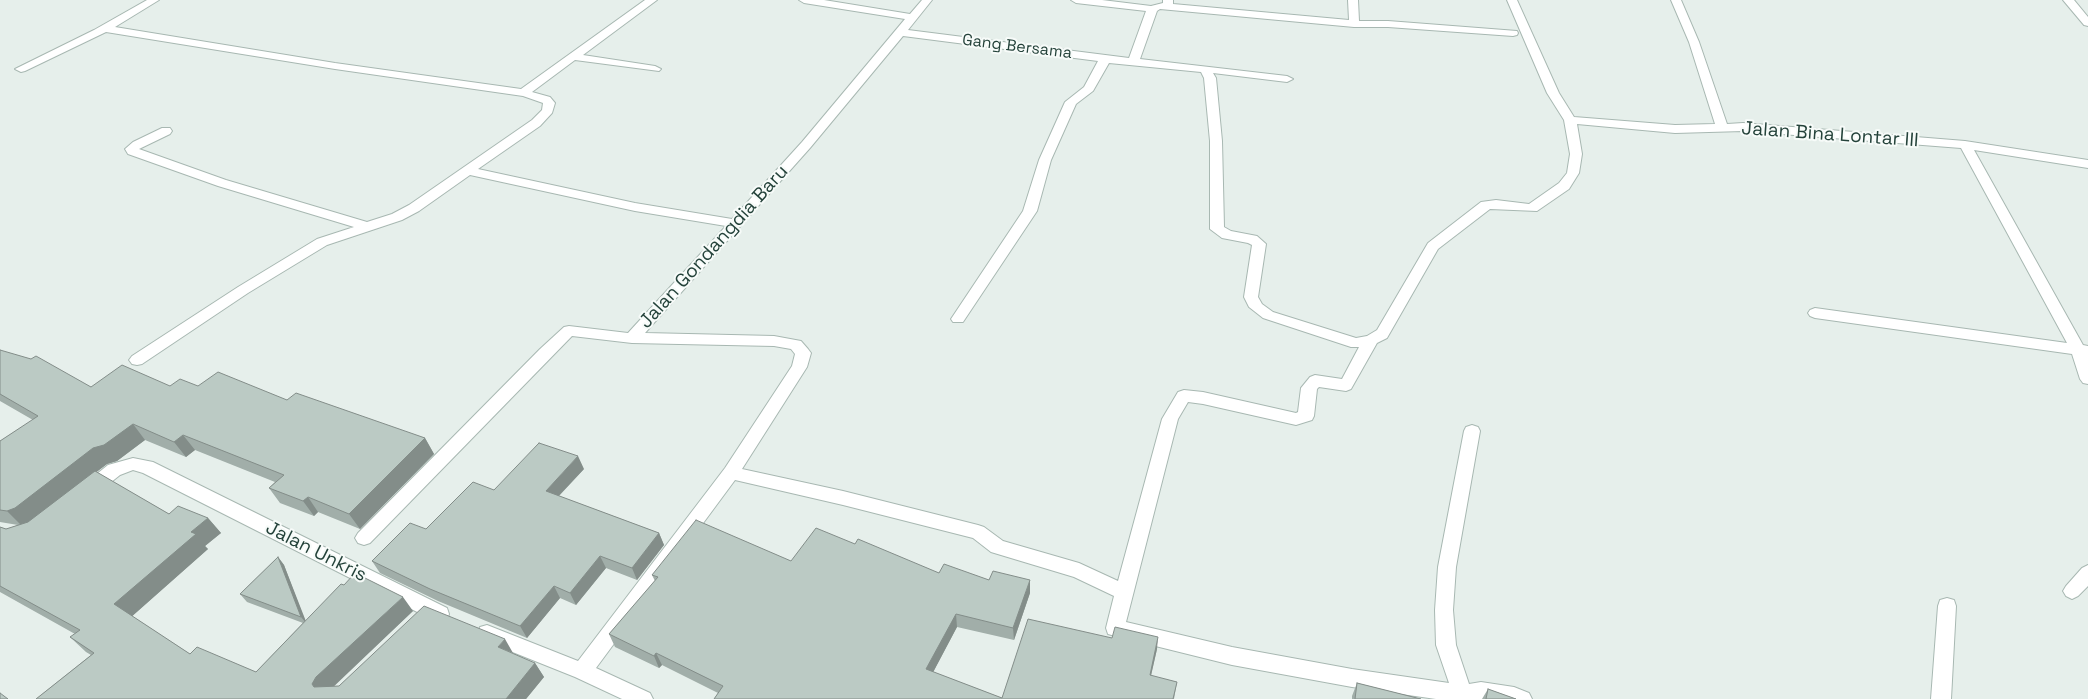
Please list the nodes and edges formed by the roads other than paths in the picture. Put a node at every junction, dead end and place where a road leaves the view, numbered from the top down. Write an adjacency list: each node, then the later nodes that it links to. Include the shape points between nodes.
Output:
1 (154, 0): 15 (street)
2 (652, 0): 20 (street)
3 (804, 0): 12 (street)
4 (926, 0): 12 (street, Jalan Gondangdia Baru)
5 (1076, 0): 11 (street)
6 (1354, 0): 14 (street)
7 (1512, 0): 19 (street)
8 (1676, 0): 29 (street, via 1694,42)
9 (2068, 0): 13 (street)
10 (1168, 3): 11 (street); 14 (street)
11 (1152, 10): 22 (street)
12 (912, 17): 16 (street, Jalan Gondangdia Baru)
13 (2088, 22)
14 (1354, 24): 18 (street)
15 (104, 28): 24 (street); 27 (street)
16 (900, 32): 21 (street, Gang Bersama); 34 (street, Jalan Gondangdia Baru, via 806,145)
17 (1406, 32): 19 (street)
18 (1513, 33)
19 (1529, 42): 28 (street)
20 (574, 56): 23 (street); 27 (street)
21 (1105, 59): 22 (street, Gang Bersama); 37 (street, via 1089,89 1072,102 1045,160 1030,210)
22 (1134, 61): 25 (street, Gang Bersama)
23 (655, 69)
24 (21, 70)
25 (1205, 70): 26 (street, Gang Bersama); 39 (street, via 1210,78 1216,141 1217,229 1259,244 1251,297 1256,307 1268,315 1356,343)
26 (1287, 79)
27 (523, 93): 33 (street, via 546,99 550,103 548,111)
28 (1570, 120): 29 (street, Jalan Bina Lontar III, via 1675,129); 39 (street, via 1576,154 1573,173 1564,186 1530,208 1486,205 1433,246 1382,334)
29 (1722, 128): 31 (street, Jalan Bina Lontar III)
30 (166, 131): 35 (street, via 137,145 132,151 222,183)
31 (1965, 145): 32 (street, Jalan Bina Lontar III); 40 (street)
32 (2088, 164)
33 (470, 171): 34 (street, via 635,207); 35 (street, via 414,208)
34 (735, 222): 38 (street, Jalan Gondangdia Baru)
35 (368, 227): 41 (street, via 322,242 300,254)
36 (1815, 313): 40 (street)
37 (958, 319)
38 (632, 338): 44 (street, Jalan Gondangdia Baru, via 774,341 796,345 803,353 799,367); 46 (street, via 570,331)
39 (1371, 340): 49 (street, via 1346,384 1315,381 1309,388 1306,416 1296,418 1184,396 1170,419)
40 (2083, 350): 42 (street)
41 (137, 360)
42 (2088, 379)
43 (1472, 431): 56 (street, via 1447,567 1444,610 1446,645)
44 (730, 473): 49 (street, via 978,532 997,547 1079,571); 55 (street, Jalan Gondangdia Baru)
45 (76, 500): 51 (street, Jalan Unkris, via 114,470 133,464 147,467)
46 (364, 538)
47 (2088, 573): 48 (street)
48 (2072, 591)
49 (1124, 592): 56 (street, via 1115,628 1232,656)
50 (1946, 606): 59 (street)
51 (430, 609): 52 (street, Jalan Unkris); 53 (street)
52 (457, 620)
53 (415, 623)
54 (475, 628): 55 (street)
55 (582, 671): 57 (street)
56 (1462, 696): 58 (street, via 1481,691)
57 (643, 699)
58 (1522, 699)
59 (1941, 699)

